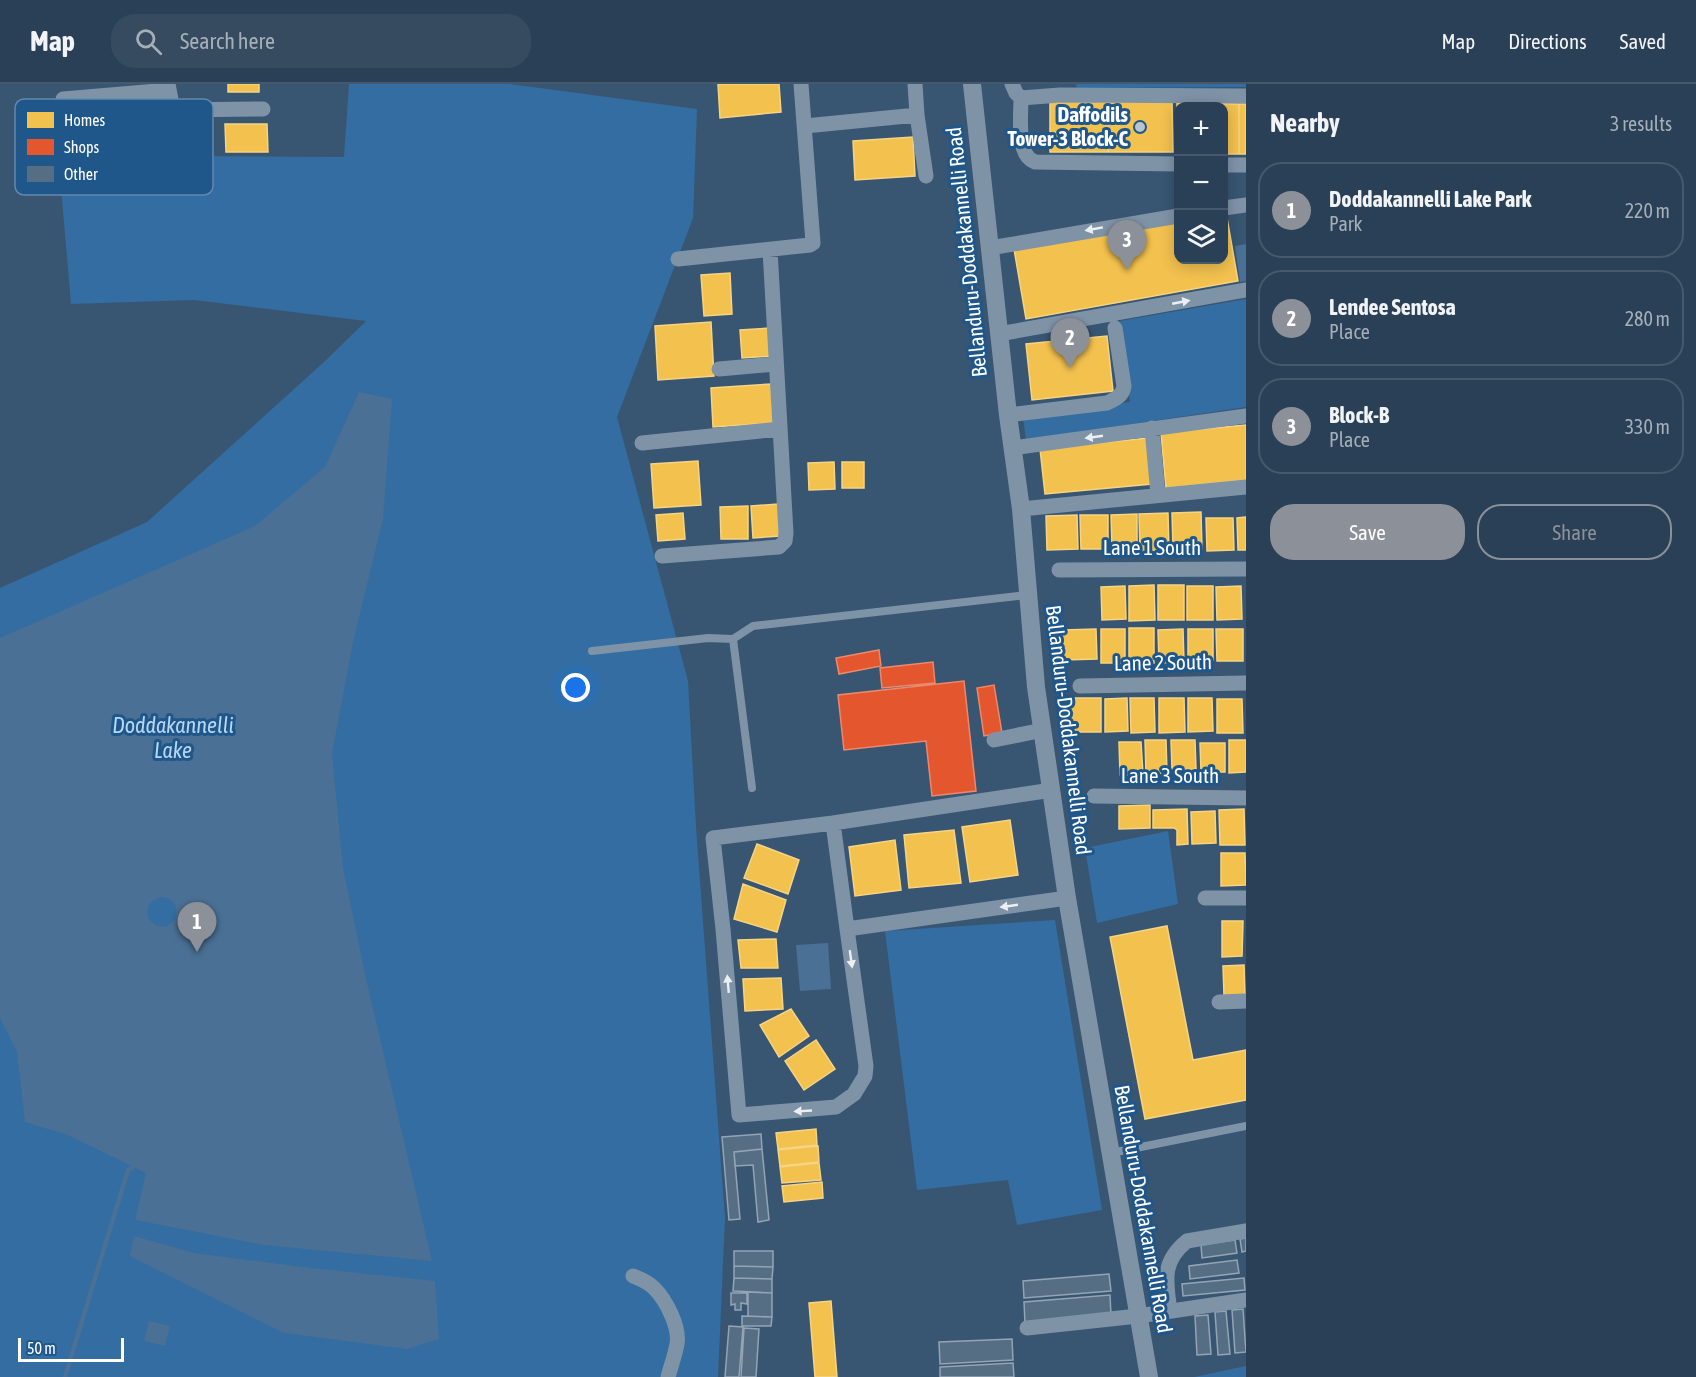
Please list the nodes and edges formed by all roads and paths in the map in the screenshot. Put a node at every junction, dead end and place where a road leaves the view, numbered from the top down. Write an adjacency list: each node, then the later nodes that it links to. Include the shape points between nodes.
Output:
1 (801, 84): 13 (street)
2 (915, 84): 12 (street)
3 (972, 84): 21 (street, Bellanduru-Doddakannelli Road)
4 (1012, 84): 8 (street)
5 (168, 87): 9 (street)
6 (1060, 90): 7 (street); 8 (street)
7 (1246, 96)
8 (1021, 98): 14 (street, via 1020,129 1029,160)
9 (63, 99)
10 (263, 109): 11 (street)
11 (213, 110)
12 (917, 116): 13 (street); 17 (street)
13 (806, 126): 22 (street, via 814,240 810,245)
14 (1174, 164)
15 (1228, 165): 16 (street)
16 (1246, 165)
17 (926, 176)
18 (1246, 205): 19 (street)
19 (1228, 207)
20 (1174, 217): 21 (street, one-way to 21)
21 (990, 248): 26 (street, Bellanduru-Doddakannelli Road)
22 (770, 250): 23 (street); 27 (street)
23 (678, 259)
24 (1246, 290): 26 (street, one-way to 24)
25 (1115, 328): 29 (street, via 1124,386 1116,399)
26 (999, 334): 29 (street, Bellanduru-Doddakannelli Road)
27 (776, 364): 28 (street); 32 (street)
28 (719, 369)
29 (1008, 415): 34 (street, Bellanduru-Doddakannelli Road)
30 (1246, 416): 31 (street)
31 (1152, 428): 34 (street, one-way to 34); 36 (street)
32 (780, 429): 33 (street); 38 (street, via 785,541 779,547)
33 (642, 443)
34 (1012, 448): 37 (street, Bellanduru-Doddakannelli Road)
35 (1246, 487): 36 (street)
36 (1158, 495): 37 (street)
37 (1021, 508): 41 (street, Bellanduru-Doddakannelli Road)
38 (662, 556)
39 (1246, 569): 40 (street, Lane 1 South)
40 (1059, 570)
41 (1028, 595): 42 (lane, via 753,626); 46 (street, Bellanduru-Doddakannelli Road)
42 (733, 639): 43 (lane, via 708,638); 48 (lane)
43 (592, 651)
44 (1246, 683): 45 (street, Lane 2 South)
45 (1080, 686)
46 (1043, 730): 47 (street); 49 (street, Bellanduru-Doddakannelli Road)
47 (994, 740)
48 (752, 788)
49 (1052, 790): 52 (street); 53 (street, Bellanduru-Doddakannelli Road)
50 (1094, 796): 51 (street, Lane 3 South)
51 (1246, 798)
52 (833, 823): 56 (street); 56 (street, one-way to 52, via 866,1076 854,1094 836,1107 739,1115 713,838)
53 (1067, 898): 56 (street, one-way to 56); 60 (street, Bellanduru-Doddakannelli Road)
54 (1205, 898): 55 (street)
55 (1246, 898)
56 (847, 929)
57 (1246, 1001): 58 (street)
58 (1219, 1002)
59 (1246, 1126): 60 (lane)
60 (1111, 1153): 65 (street, Bellanduru-Doddakannelli Road)
61 (1246, 1231): 64 (street, via 1187,1241 1180,1247 1168,1264)
62 (633, 1276): 67 (street, via 655,1289 676,1327 678,1343)
63 (1246, 1300): 64 (street)
64 (1170, 1311): 65 (street)
65 (1138, 1316): 66 (street); 68 (street, Bellanduru-Doddakannelli Road)
66 (1027, 1328)
67 (668, 1377)
68 (1149, 1377)

